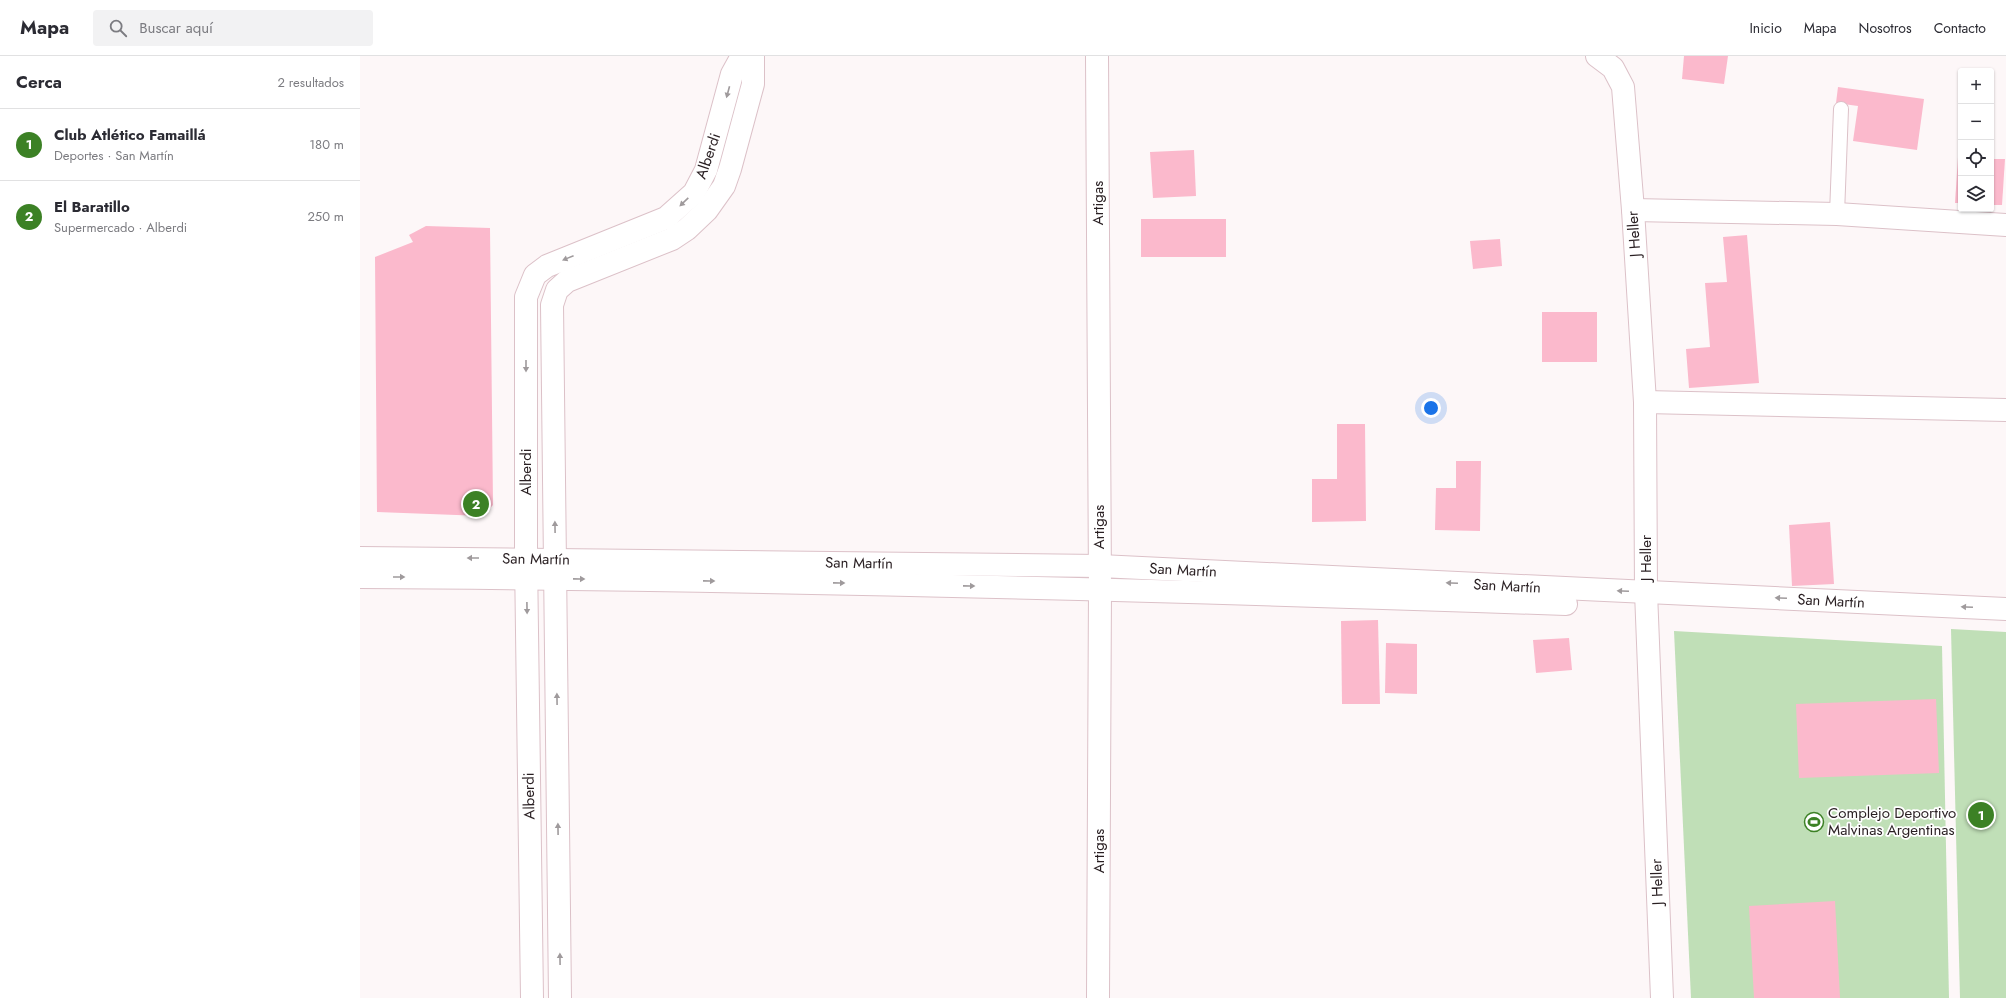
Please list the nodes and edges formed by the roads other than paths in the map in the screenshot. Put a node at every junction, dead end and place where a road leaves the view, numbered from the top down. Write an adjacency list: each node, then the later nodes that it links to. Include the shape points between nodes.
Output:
1 (742, 56): 13 (street, Alberdi, one-way to 13, via 732,74 706,170 694,193 666,218 547,266 535,275 526,297)
2 (754, 56): 14 (street, Alberdi, one-way to 2, via 552,305 557,290 567,281 672,239 707,210 724,186 730,169 753,84)
3 (1097, 56): 12 (street, Artigas)
4 (1597, 56): 6 (street, J Heller, via 1613,68 1623,87)
5 (1841, 109): 7 (lane)
6 (1633, 210): 7 (street); 9 (street, J Heller)
7 (1837, 214): 8 (street)
8 (2006, 225)
9 (1646, 402): 10 (street); 17 (street, J Heller)
10 (2006, 410)
11 (360, 558): 13 (street, San Martín, one-way to 11)
12 (1100, 566): 14 (street, San Martín); 16 (street, Artigas); 17 (street, San Martín, one-way to 12)
13 (526, 568): 14 (street, San Martín); 15 (street, San Martín, one-way to 13); 20 (street, Alberdi, one-way to 20)
14 (555, 569): 16 (street, San Martín, one-way to 16); 21 (street, Alberdi, one-way to 14)
15 (360, 577)
16 (1100, 588): 17 (street, San Martín); 22 (street, Artigas)
17 (1647, 599): 18 (street, San Martín, one-way to 17); 19 (street, San Martín); 23 (street, J Heller)
18 (2006, 608)
19 (2006, 623)
20 (532, 998)
21 (560, 998)
22 (1098, 998)
23 (1662, 998)

